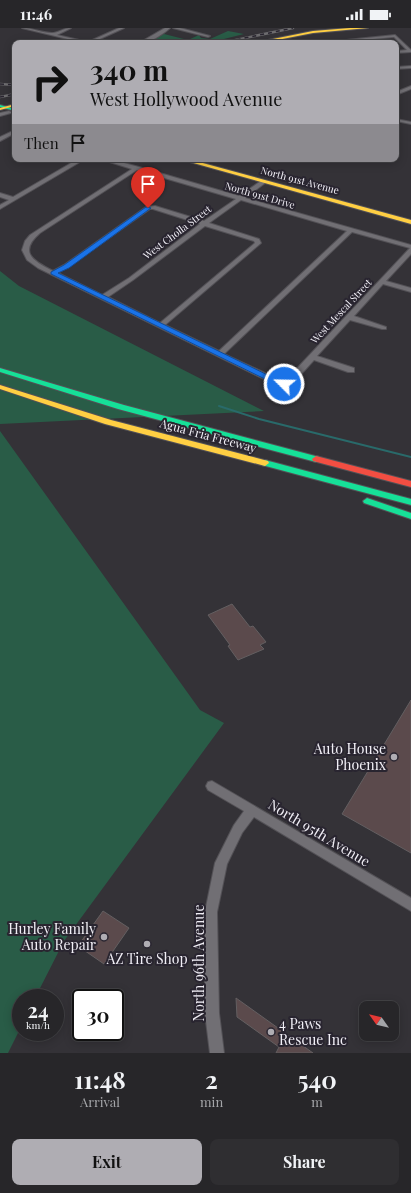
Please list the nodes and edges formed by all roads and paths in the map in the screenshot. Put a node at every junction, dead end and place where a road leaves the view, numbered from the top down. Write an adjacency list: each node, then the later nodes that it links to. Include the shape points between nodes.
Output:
1 (24, 28): 8 (street)
2 (69, 28): 8 (street)
3 (122, 28): 11 (street)
4 (168, 28): 12 (street)
5 (175, 28): 9 (street)
6 (328, 28): 13 (main road, via 287,33)
7 (366, 28): 14 (main road, via 313,32)
8 (53, 35): 10 (street)
9 (208, 36)
10 (75, 40)
11 (95, 40)
12 (147, 40)
13 (259, 40)
14 (263, 40)
15 (352, 40): 16 (street, via 395,36 403,41)
16 (410, 51): 17 (street)
17 (399, 52)
18 (411, 67): 19 (street)
19 (399, 68)
20 (411, 87): 22 (street)
21 (399, 90): 22 (street)
22 (402, 91): 23 (street)
23 (399, 92)
24 (399, 121): 25 (street)
25 (411, 123)
26 (12, 133): 27 (street)
27 (0, 139)
28 (77, 162): 35 (street)
29 (114, 162): 31 (street, North 91st Drive)
30 (193, 162): 32 (main road, North 91st Avenue)
31 (137, 168): 34 (street, North 91st Drive); 41 (street, via 29,239 25,254 33,263)
32 (263, 182): 34 (street, West Cholla Street); 37 (main road, North 91st Avenue)
33 (0, 195): 35 (street)
34 (240, 198): 38 (street, West Cholla Street); 39 (street, North 91st Drive)
35 (13, 199): 36 (street)
36 (0, 207)
37 (411, 222)
38 (205, 223): 41 (street, via 153,207 148,208); 44 (street, West Cholla Street); 46 (street, via 257,240 258,243)
39 (351, 230): 40 (street, North 91st Drive); 48 (street)
40 (411, 249): 42 (street, West Mescal Street)
41 (53, 273): 44 (street)
42 (382, 282): 43 (street); 45 (street, West Mescal Street)
43 (411, 290)
44 (102, 298): 46 (street)
45 (349, 317): 47 (street); 49 (street, West Mescal Street)
46 (160, 326): 48 (street)
47 (384, 328)
48 (220, 354): 49 (street, West Mescal Street, via 284,384)
49 (312, 358): 51 (street)
50 (0, 370): 53 (main road, Agua Fria Freeway)
51 (351, 370)
52 (0, 387): 54 (main road, Agua Fria Freeway)
53 (121, 407): 55 (main road, via 151,409); 56 (main road, Agua Fria Freeway)
54 (108, 422): 57 (main road, via 131,433 274,471); 59 (main road, Agua Fria Freeway)
55 (379, 466)
56 (411, 484)
57 (340, 492)
58 (358, 498): 60 (main road)
59 (411, 502)
60 (411, 516)
61 (212, 786): 62 (street, North 95th Avenue)
62 (252, 810): 63 (street, North 95th Avenue); 64 (street, North 96th Avenue, via 238,829 221,863 211,912 212,1013)
63 (411, 905)
64 (217, 1053)

